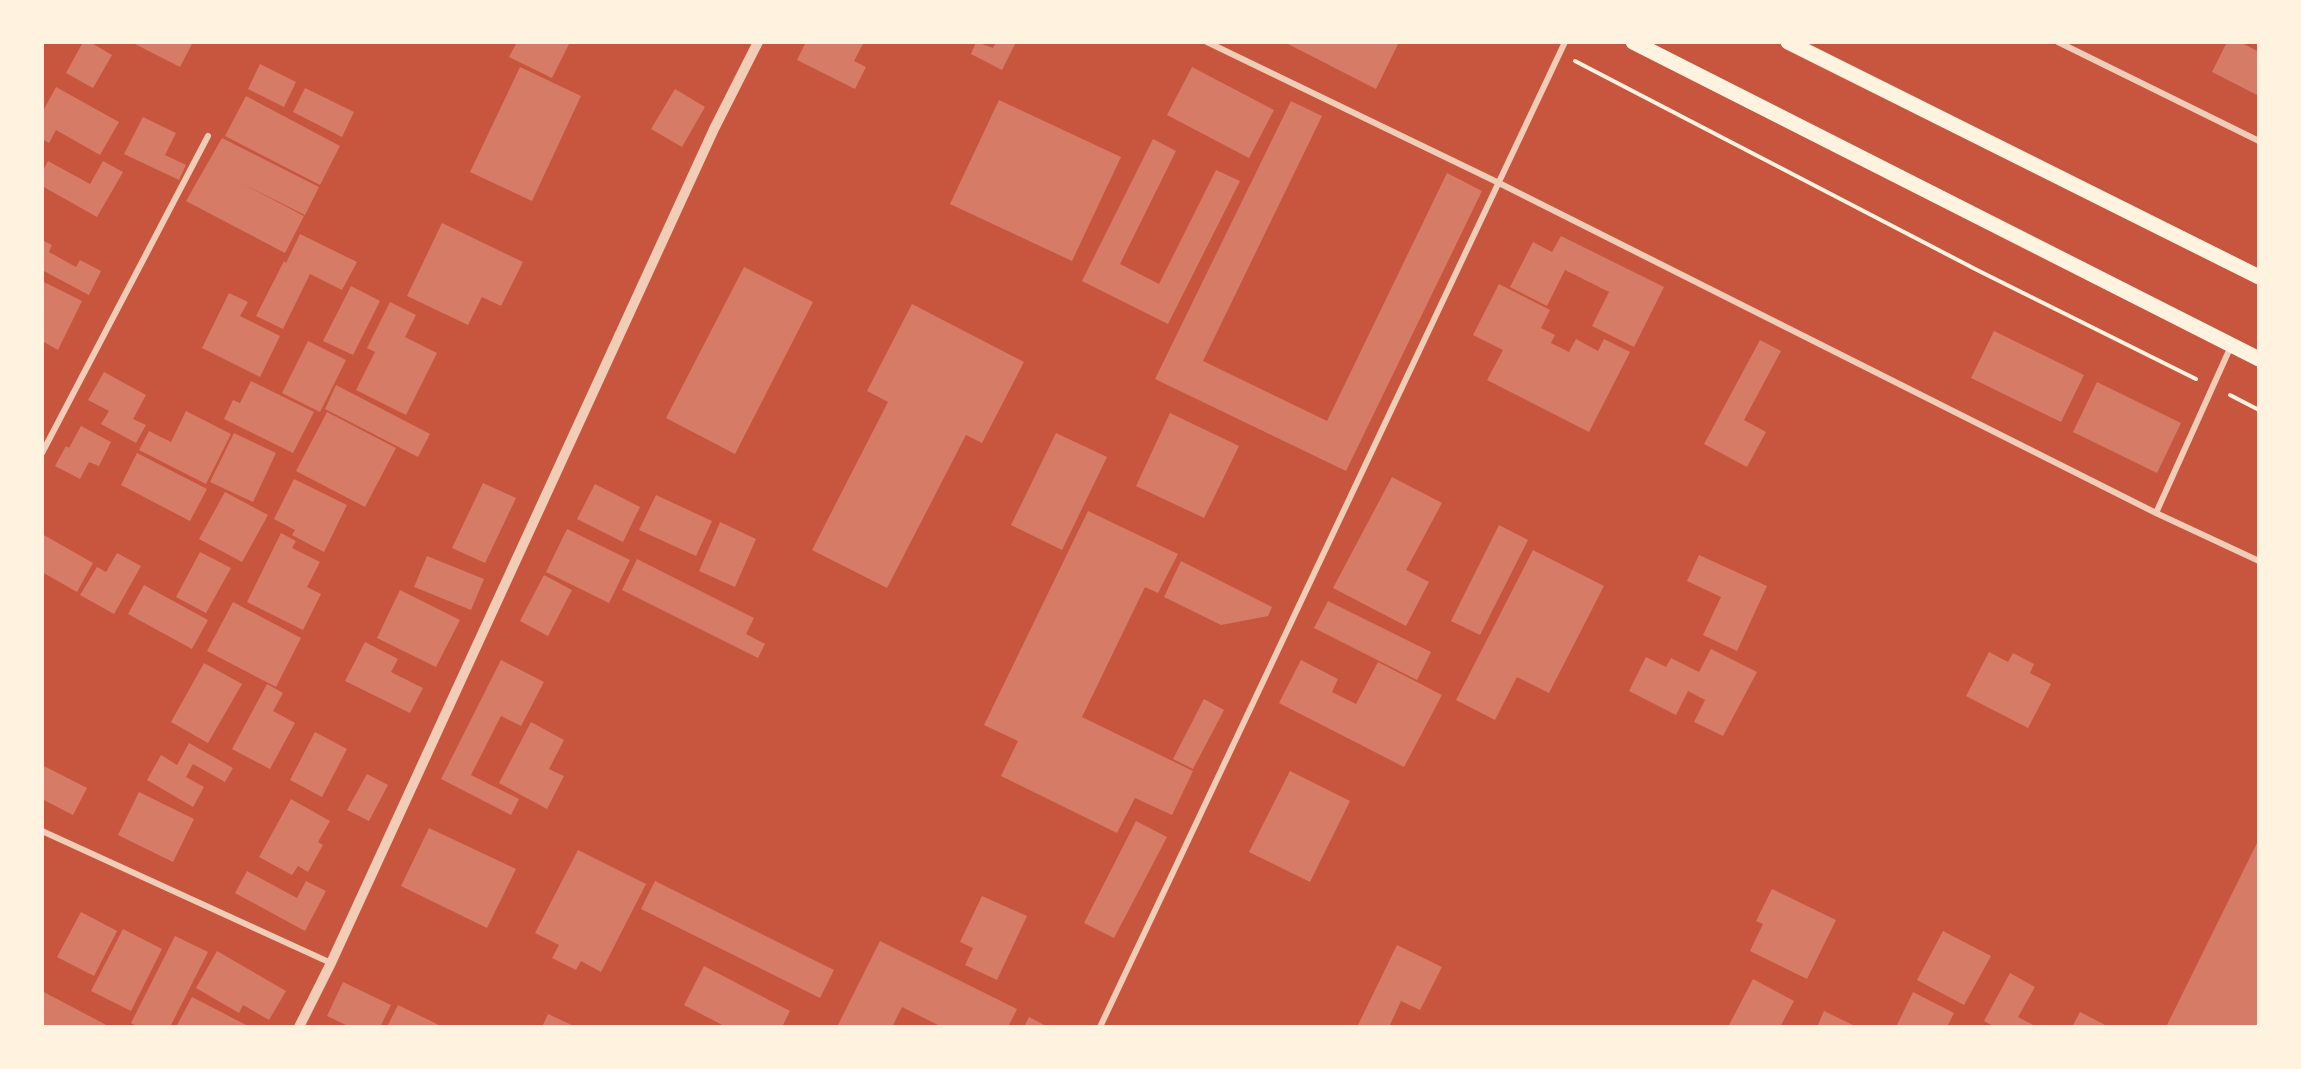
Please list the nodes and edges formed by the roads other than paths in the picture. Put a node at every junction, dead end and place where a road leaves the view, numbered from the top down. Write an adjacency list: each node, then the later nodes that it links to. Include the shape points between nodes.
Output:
1 (758, 42): 17 (street, via 714,129)
2 (1207, 42): 9 (street)
3 (1565, 42): 9 (street)
4 (1633, 42): 11 (main road)
5 (1788, 42): 10 (main road)
6 (2058, 42): 8 (street)
7 (208, 136): 13 (street)
8 (2259, 141)
9 (1497, 182): 14 (street); 19 (street)
10 (2259, 277)
11 (2231, 346): 12 (main road); 14 (street)
12 (2259, 359)
13 (42, 453)
14 (2156, 513): 15 (street)
15 (2259, 561)
16 (42, 831): 17 (street)
17 (331, 963): 18 (street)
18 (299, 1027)
19 (1100, 1027)

